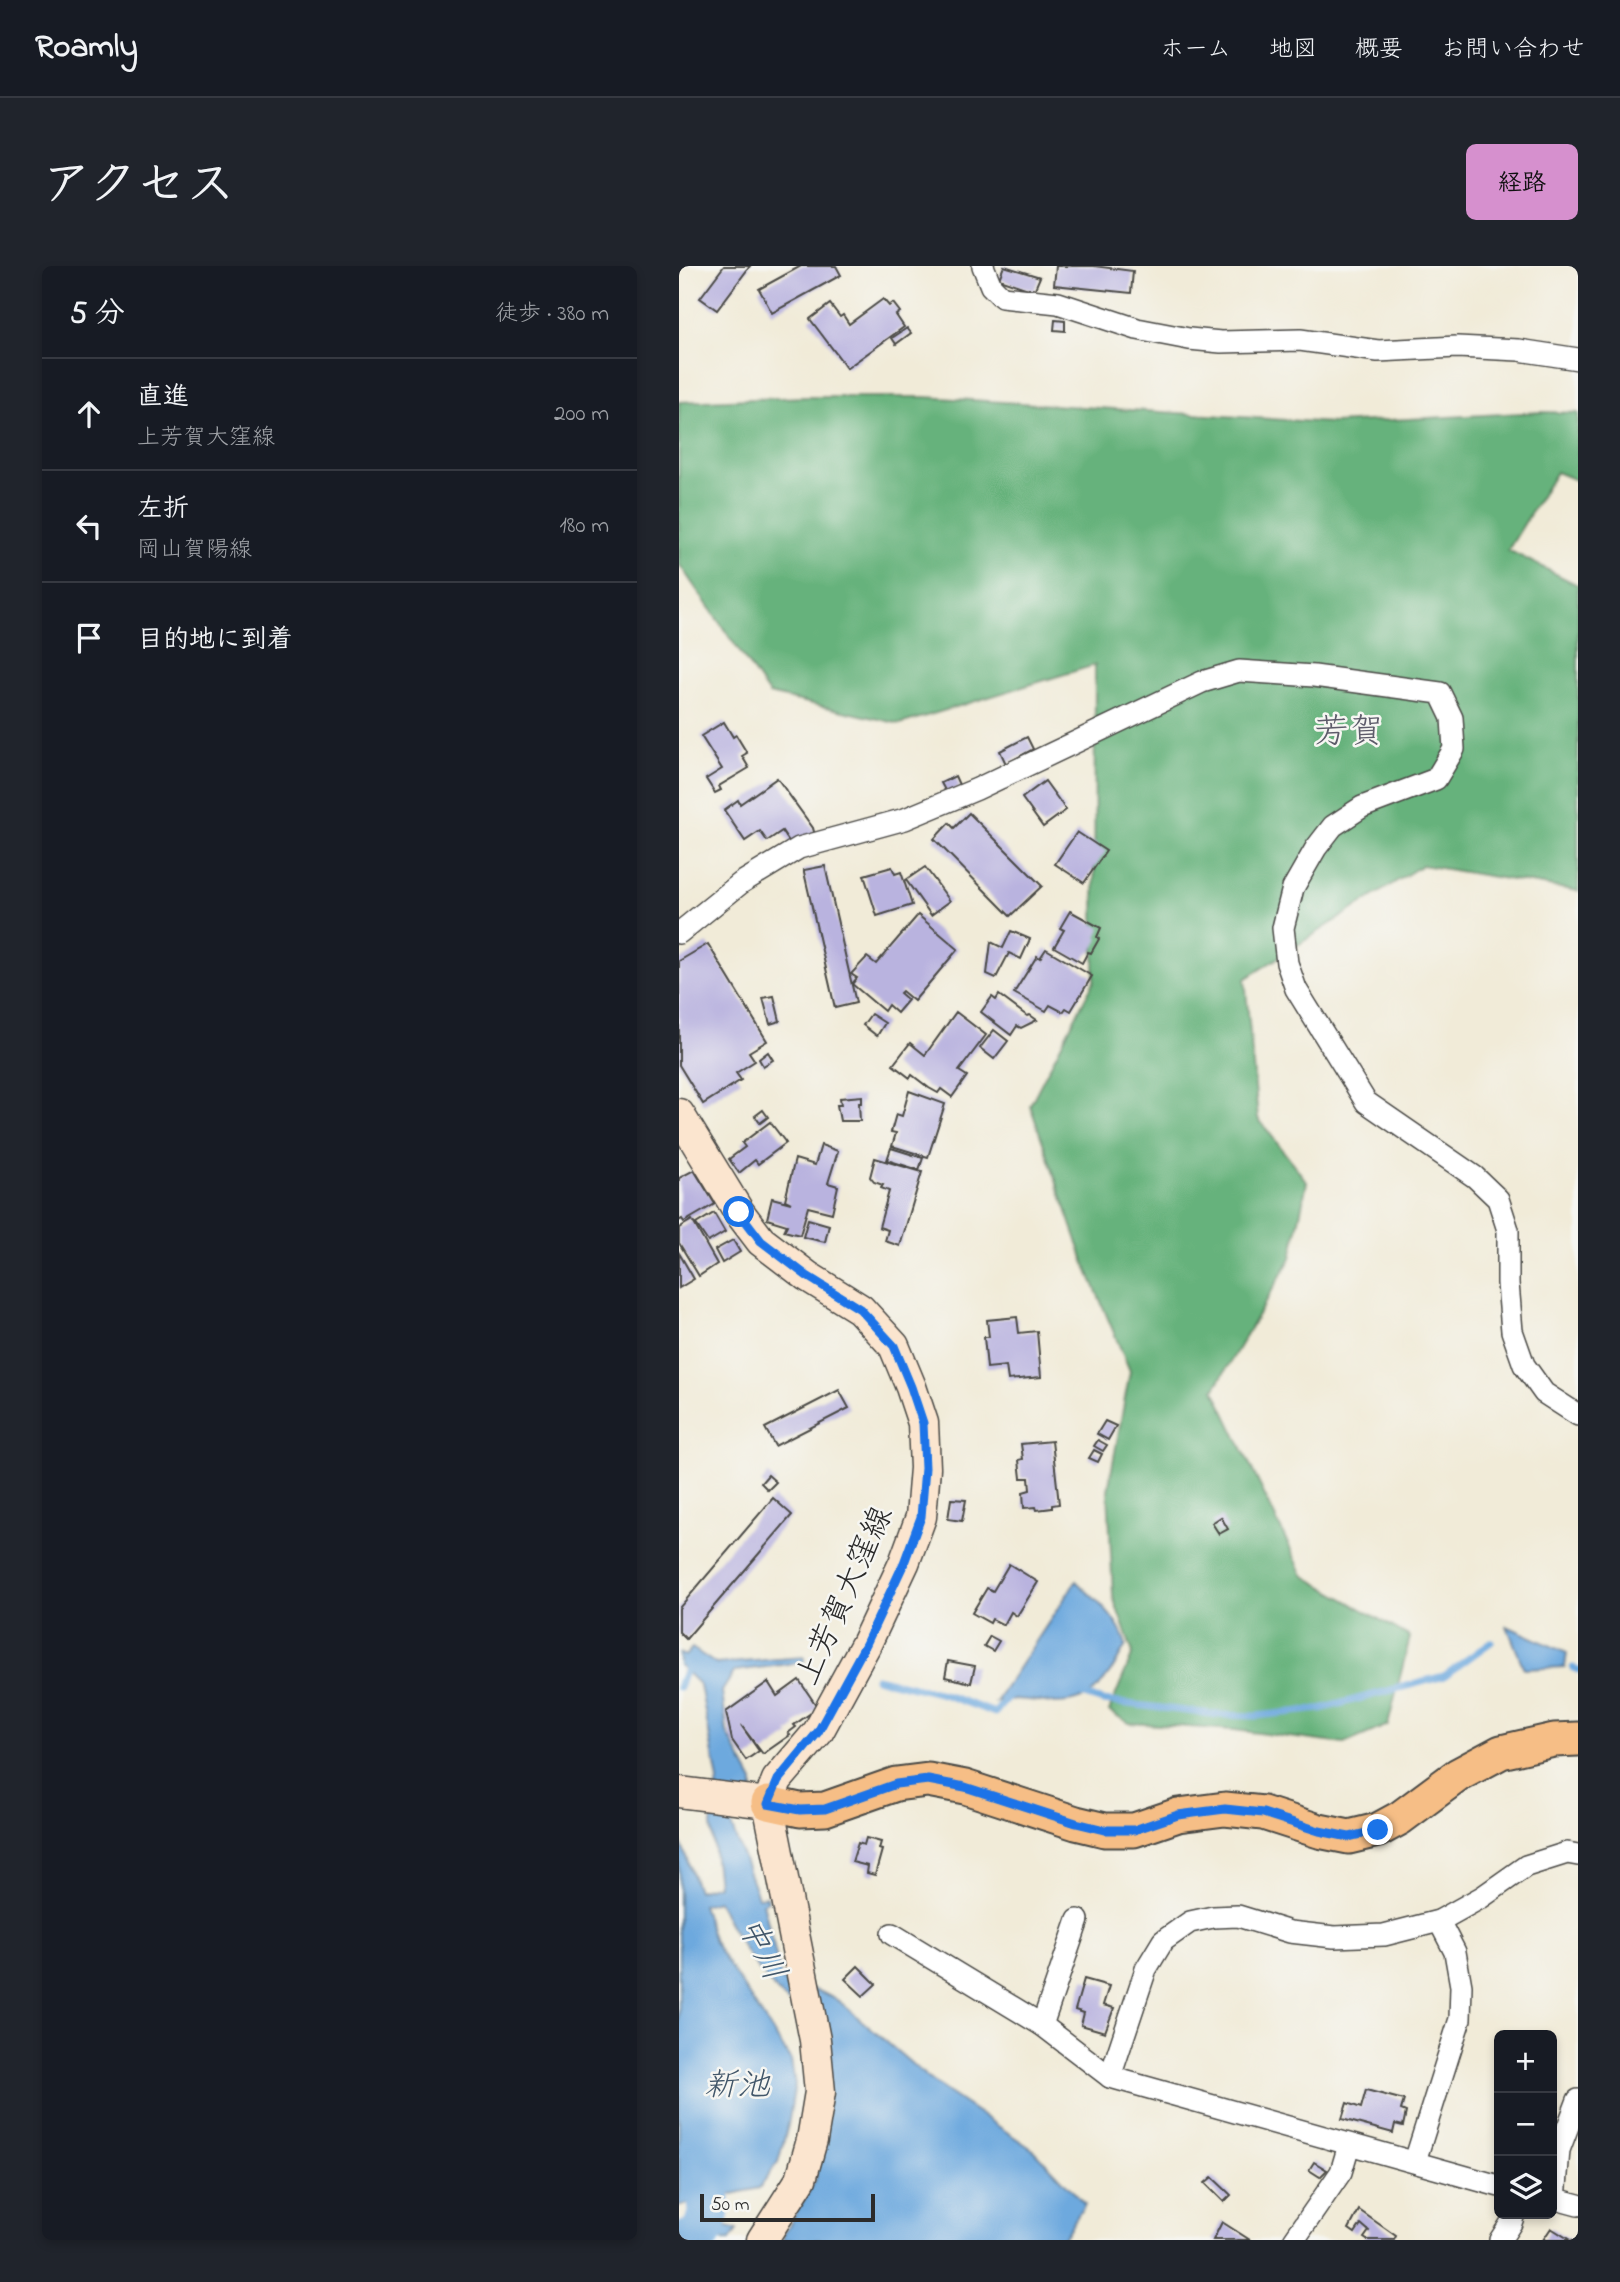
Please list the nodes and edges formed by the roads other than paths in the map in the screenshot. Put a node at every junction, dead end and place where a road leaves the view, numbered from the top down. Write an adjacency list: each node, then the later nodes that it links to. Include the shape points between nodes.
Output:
1 (983, 266): 2 (street, via 991,286 1002,297 1058,303 1137,329 1189,338 1300,341 1378,351 1457,346)
2 (1578, 359)
3 (679, 933): 5 (street, via 741,883 799,848 905,819 1202,682 1239,671 1314,676 1440,694 1452,718 1454,749 1436,779 1362,807 1333,826 1293,888 1283,928 1287,963 1296,989 1366,1102 1475,1177 1498,1199 1508,1230 1511,1331 1524,1365 1544,1393)
4 (679, 1114): 8 (main road, 上芳賀大窪線, via 761,1241 860,1309 894,1346 923,1423 921,1517 904,1563 818,1732)
5 (1578, 1415)
6 (1578, 1739): 8 (main road, via 1500,1752 1458,1775 1401,1818 1349,1837 1263,1813 1225,1809 1178,1815 1134,1830 1105,1830 928,1780 896,1784 825,1809)
7 (691, 1794): 8 (main road)
8 (762, 1803): 23 (main road, via 811,2017 820,2092 801,2179)
9 (1578, 1855): 11 (street, via 1567,1853 1527,1866)
10 (1078, 1920): 13 (street)
11 (1439, 1921): 14 (street, via 1384,1935 1334,1937 1290,1932 1238,1916 1190,1922 1163,1941 1146,1969); 17 (street, via 1455,1952 1460,2019)
12 (892, 1934): 13 (street)
13 (1042, 2025): 14 (street)
14 (1110, 2077): 16 (street)
15 (1578, 2100): 18 (street)
16 (1349, 2145): 17 (street); 24 (street, via 1341,2172)
17 (1415, 2161): 19 (street)
18 (1557, 2166)
19 (1494, 2185)
20 (1557, 2199): 21 (street)
21 (1578, 2205)
22 (1512, 2219): 25 (street)
23 (762, 2240)
24 (1294, 2240)
25 (1500, 2240)

